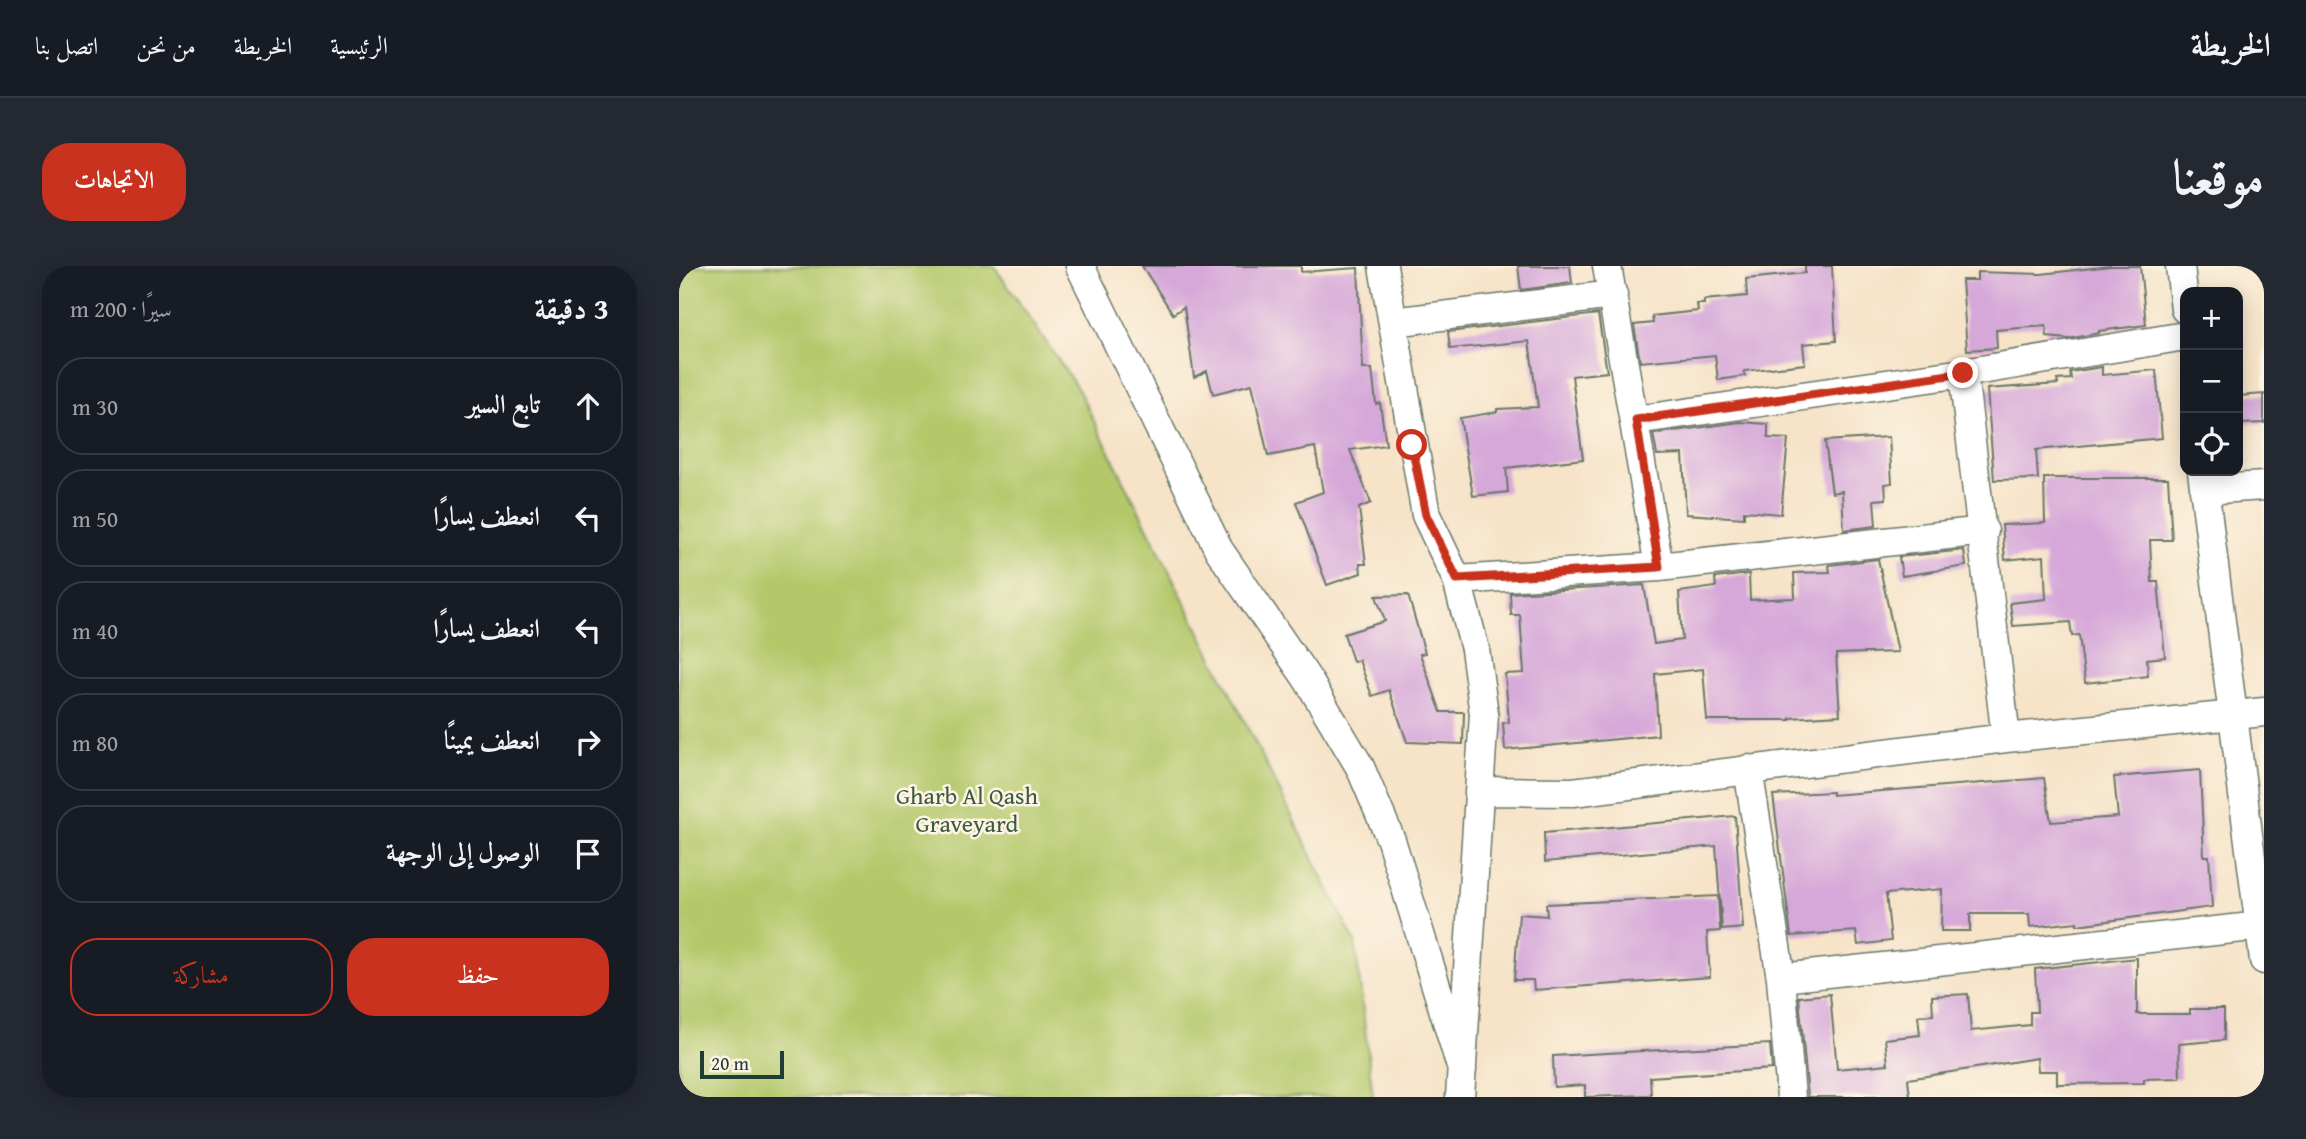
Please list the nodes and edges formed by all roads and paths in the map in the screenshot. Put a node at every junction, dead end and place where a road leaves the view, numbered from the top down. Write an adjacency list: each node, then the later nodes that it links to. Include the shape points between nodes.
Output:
1 (1080, 266): 24 (street, via 1219,550 1308,680 1360,767 1391,840)
2 (1383, 266): 7 (street)
3 (1607, 266): 6 (street)
4 (2180, 266): 5 (street)
5 (2182, 287)
6 (1613, 295): 7 (street); 10 (street)
7 (1393, 322): 15 (street, via 1426,515)
8 (2180, 337): 9 (street)
9 (1963, 373): 10 (street); 13 (street)
10 (1636, 420): 14 (street)
11 (2203, 480): 12 (street); 17 (street)
12 (2264, 486)
13 (1984, 531): 14 (street); 18 (street)
14 (1659, 567): 15 (street)
15 (1457, 579): 20 (street, via 1475,649 1484,714)
16 (2264, 712): 17 (street)
17 (2234, 715): 18 (street); 21 (street)
18 (2006, 738): 19 (street)
19 (1748, 769): 20 (street, via 1573,792); 23 (street)
20 (1479, 791): 24 (street)
21 (2261, 926): 22 (street); 23 (street)
22 (2264, 960)
23 (1781, 978): 25 (street)
24 (1461, 1083)
25 (1791, 1097)

